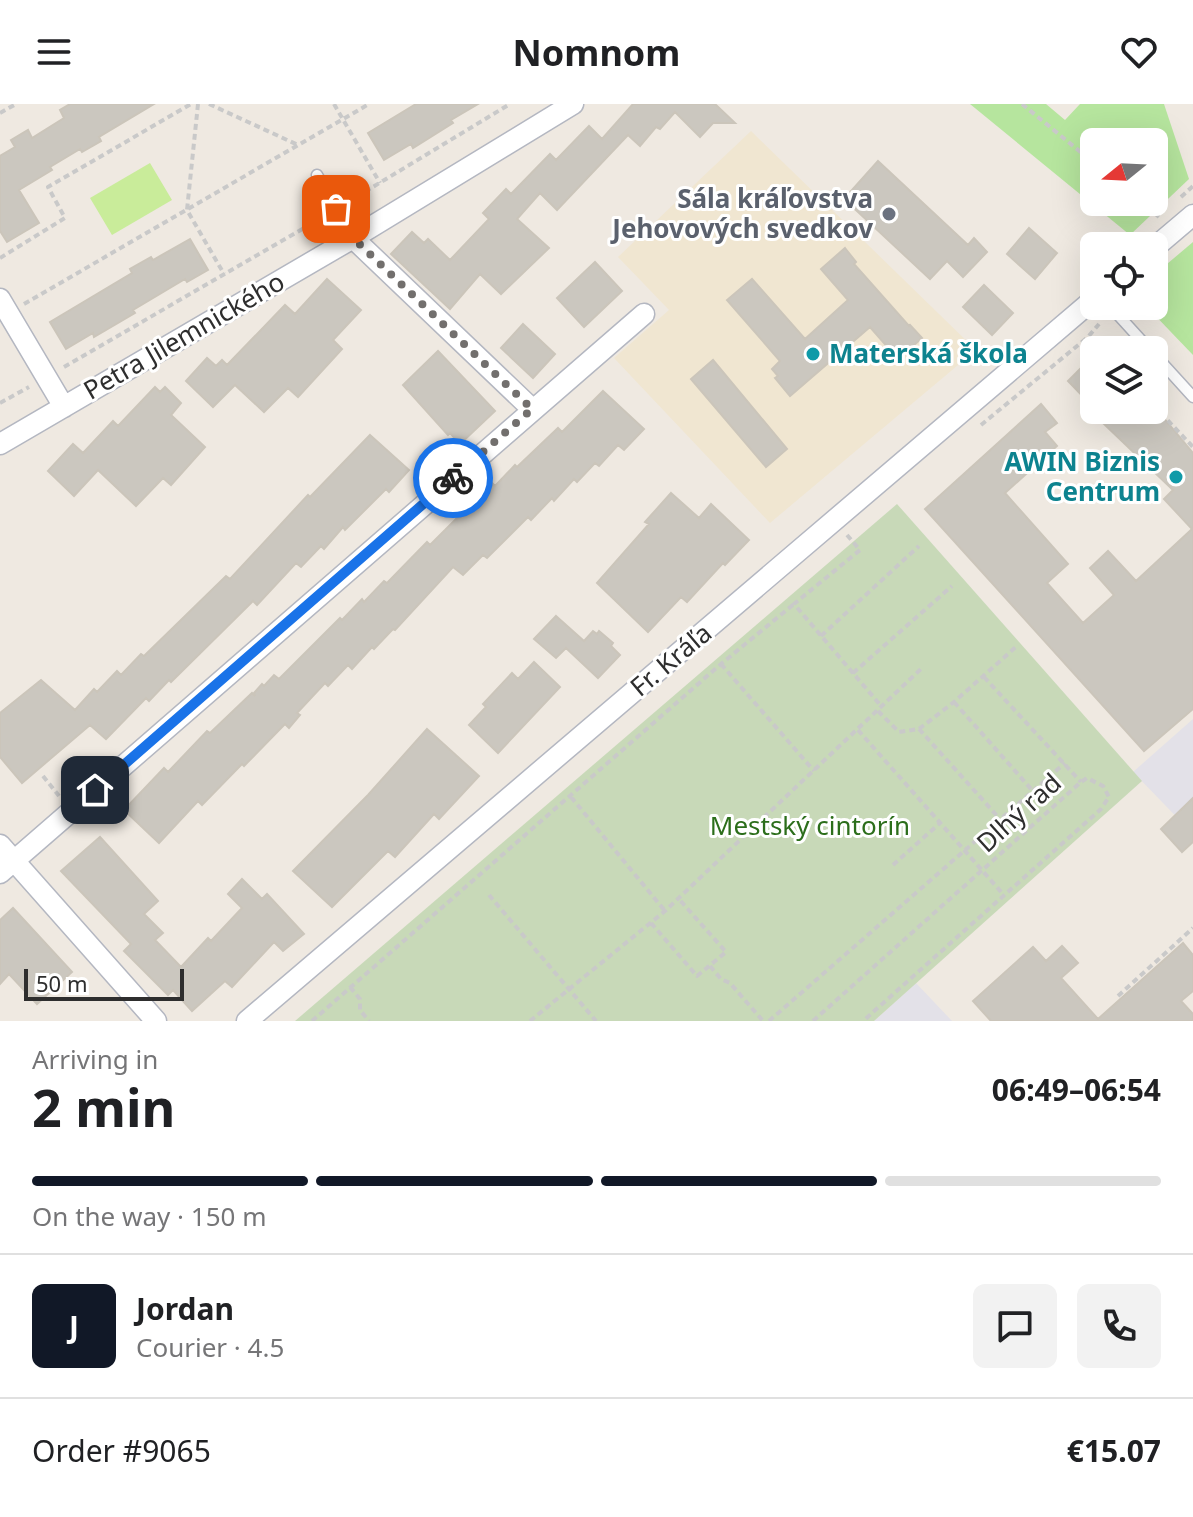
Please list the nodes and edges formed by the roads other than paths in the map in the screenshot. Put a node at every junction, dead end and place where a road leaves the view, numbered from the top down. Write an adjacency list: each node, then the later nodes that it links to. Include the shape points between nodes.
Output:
1 (573, 104): 5 (street, Petra Jilemnického)
2 (317, 175): 5 (lane)
3 (1193, 215): 4 (street)
4 (1168, 236)
5 (353, 238): 13 (street, Petra Jilemnického); 14 (street)
6 (4, 306): 13 (street)
7 (1080, 311): 19 (street, Fr. Kráľa)
8 (644, 314): 14 (street)
9 (1123, 320): 10 (lane)
10 (1137, 336)
11 (1168, 370): 12 (lane)
12 (1193, 397)
13 (64, 407): 15 (street, Petra Jilemnického)
14 (532, 409): 17 (street)
15 (0, 444)
16 (0, 845): 17 (street)
17 (7, 867): 18 (street)
18 (156, 1021)
19 (247, 1021)

